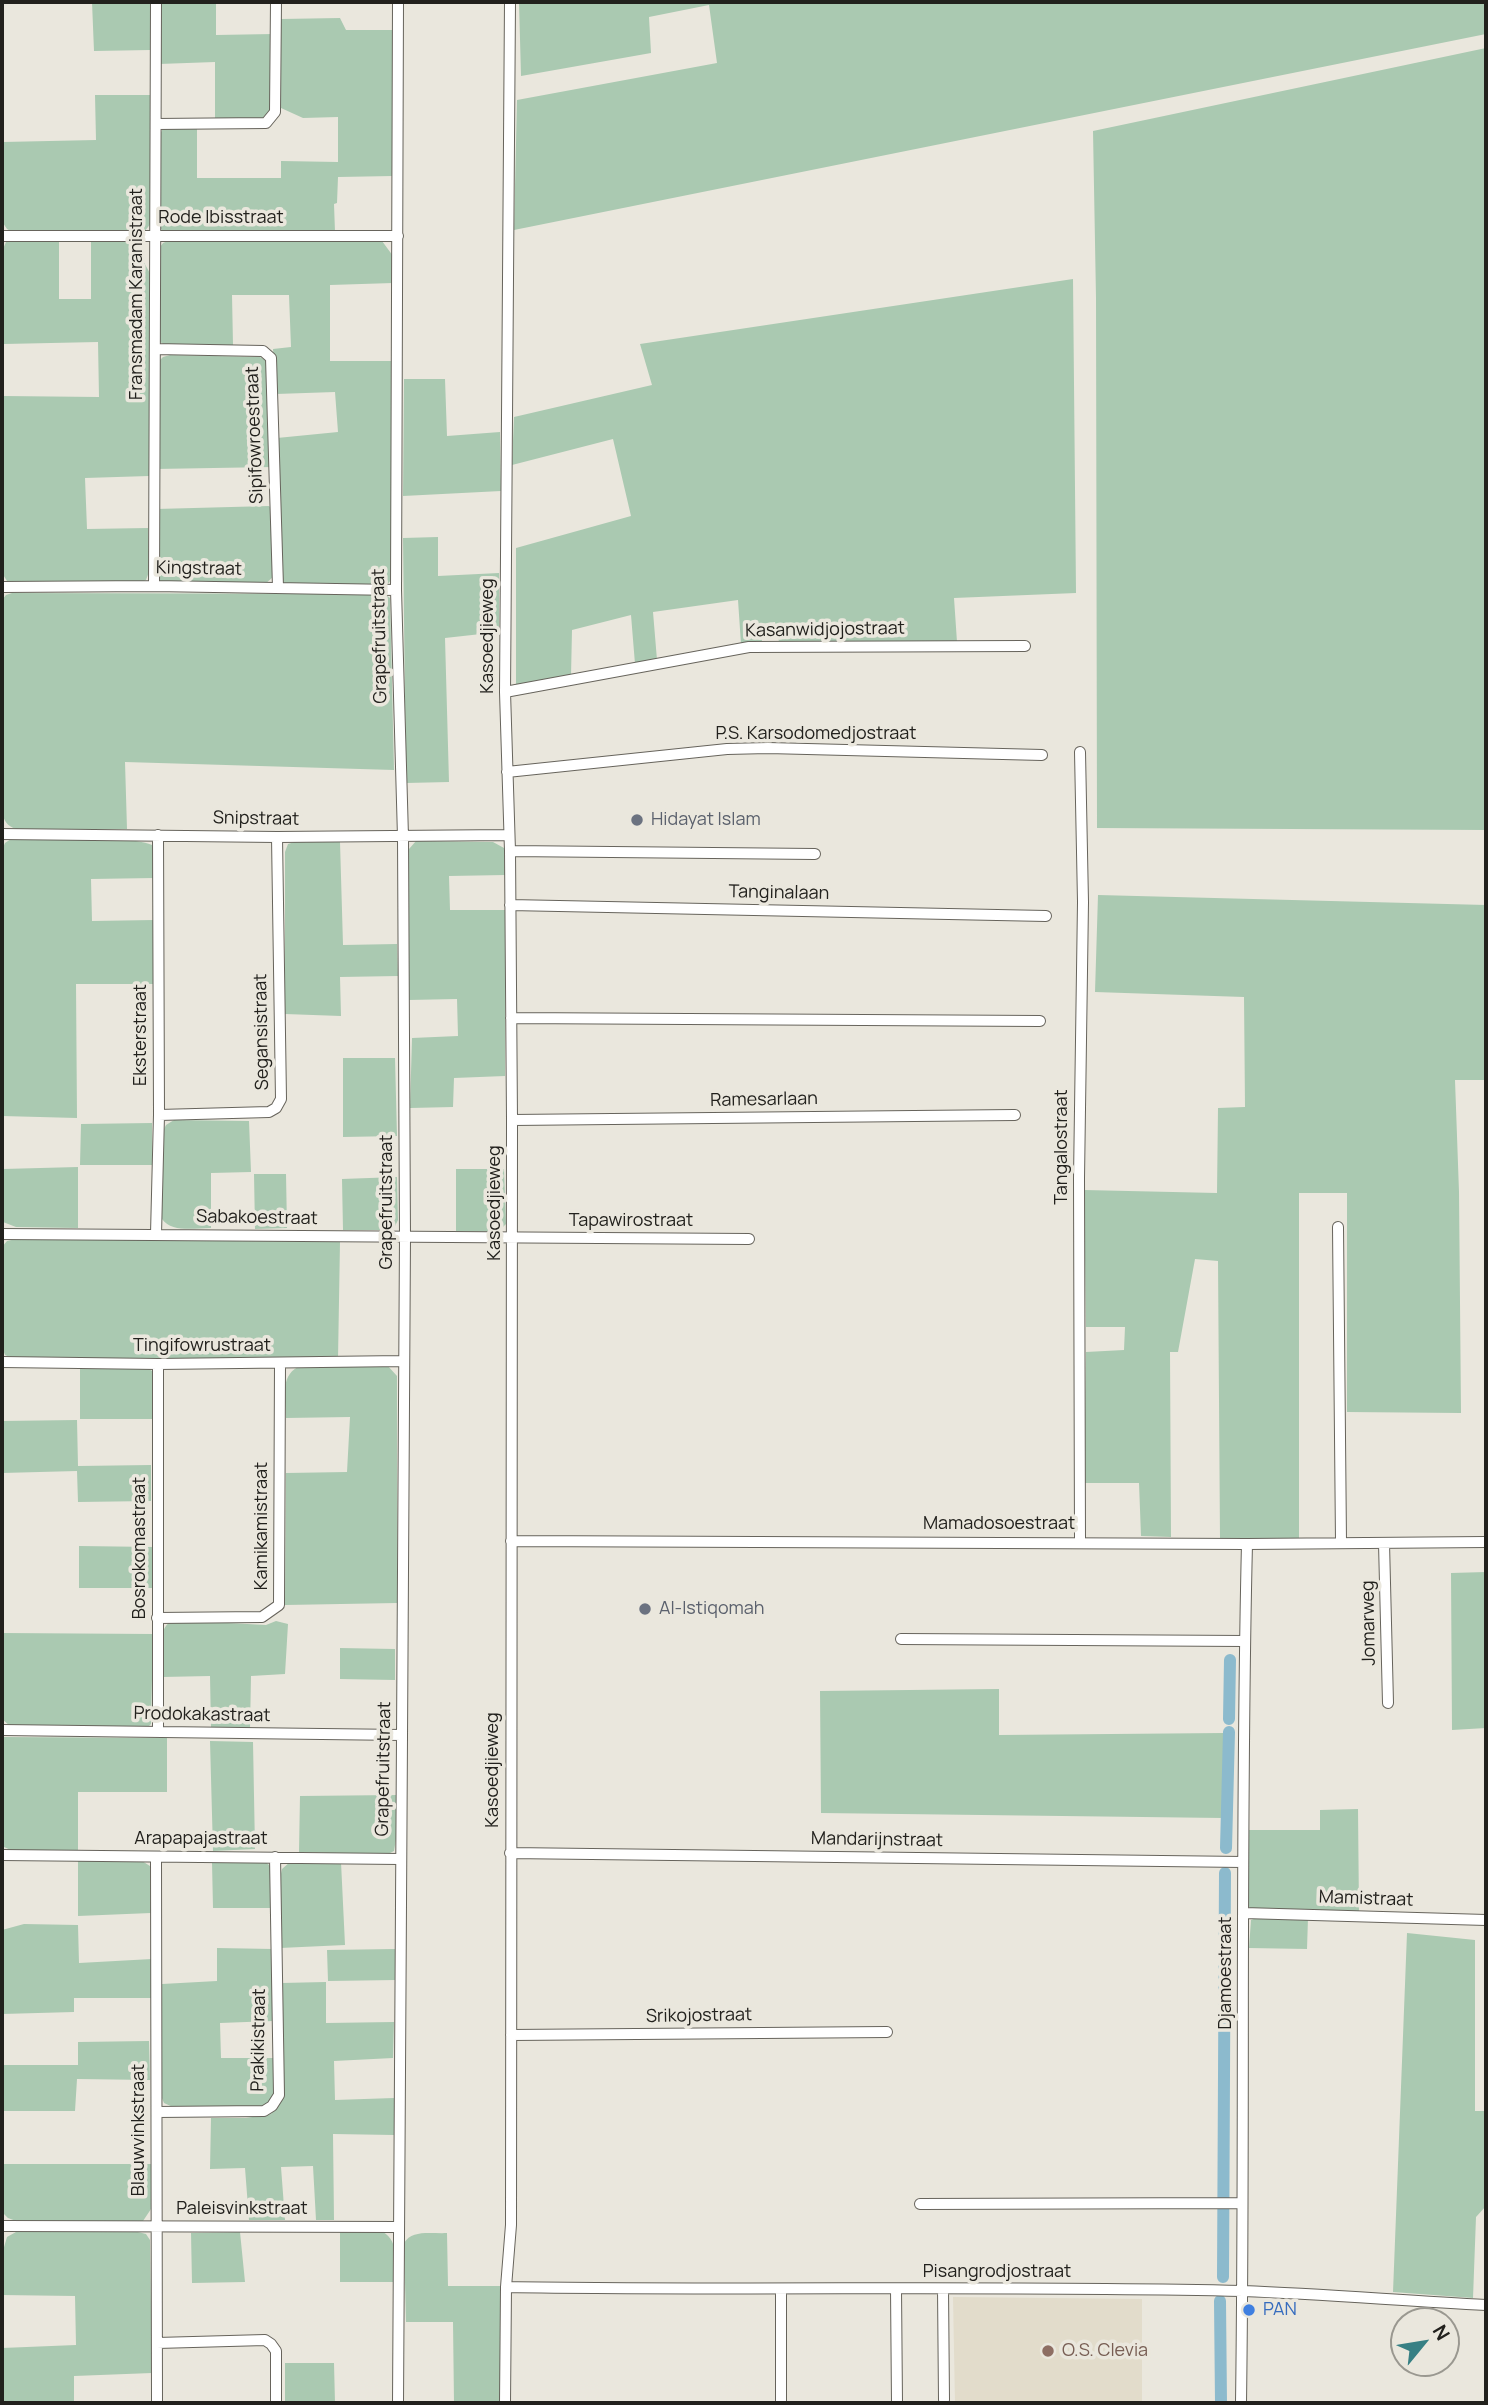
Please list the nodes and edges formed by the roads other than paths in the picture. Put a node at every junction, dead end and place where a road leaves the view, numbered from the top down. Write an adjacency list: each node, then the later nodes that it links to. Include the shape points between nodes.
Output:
1 (156, 2): 5 (street, Fransmadam Karanistraat)
2 (276, 2): 5 (street, via 275,112 266,123)
3 (398, 2): 8 (street, Grapefruitstraat)
4 (510, 2): 15 (street, Kasoedjieweg)
5 (156, 124): 7 (street, Fransmadam Karanistraat)
6 (2, 236): 7 (street, Rode Ibisstraat)
7 (154, 236): 8 (street, Rode Ibisstraat); 9 (street, Fransmadam Karanistraat)
8 (398, 236): 13 (street, Grapefruitstraat)
9 (155, 349): 10 (street, Fransmadam Karanistraat); 12 (street, Sipifowroestraat, via 263,351 271,358)
10 (154, 586): 11 (street, Kingstraat); 12 (street, Kingstraat)
11 (2, 587)
12 (278, 587): 13 (street, Kingstraat)
13 (396, 590): 22 (street, Grapefruitstraat)
14 (1025, 646): 15 (street, Kasanwidjojostraat, via 749,647)
15 (505, 692): 18 (street, Kasoedjieweg)
16 (1080, 752): 44 (street, Tangalostraat)
17 (1042, 755): 18 (street, P.S. Karsodomedjostraat, via 727,749)
18 (507, 772): 21 (street, Kasoedjieweg)
19 (2, 834): 20 (street, Snipstraat)
20 (158, 835): 23 (street, Snipstraat); 30 (street, Eksterstraat)
21 (509, 835): 22 (street, Snipstraat); 24 (street, Kasoedjieweg)
22 (403, 836): 23 (street, Snipstraat); 36 (street, Grapefruitstraat)
23 (277, 837): 30 (street, Segansistraat, via 281,1099 270,1112)
24 (510, 851): 25 (street); 26 (street, Kasoedjieweg)
25 (815, 853)
26 (510, 905): 27 (street, Tanginalaan); 28 (street, Kasoedjieweg)
27 (1046, 916)
28 (511, 1018): 29 (street); 32 (street, Kasoedjieweg)
29 (1040, 1021)
30 (159, 1115): 35 (street, Eksterstraat)
31 (1015, 1115): 32 (street, Ramesarlaan)
32 (512, 1120): 37 (street, Kasoedjieweg)
33 (1338, 1227): 45 (street)
34 (2, 1234): 35 (street, Sabakoestraat)
35 (156, 1234): 36 (street, Sabakoestraat)
36 (405, 1237): 37 (street, Sabakoestraat); 39 (street, Grapefruitstraat)
37 (512, 1239): 38 (street, Tapawirostraat); 43 (street, Kasoedjieweg)
38 (750, 1239)
39 (403, 1361): 41 (street, Tingifowrustraat); 55 (street, Grapefruitstraat)
40 (2, 1362): 42 (street, Tingifowrustraat)
41 (281, 1363): 42 (street, Tingifowrustraat); 49 (street, Kamikamistraat, via 279,1605 262,1617)
42 (158, 1364): 49 (street, Bosrokomastraat)
43 (511, 1541): 44 (street, Mamadosoestraat); 56 (street, Kasoedjieweg)
44 (1080, 1541): 48 (street, Mamadosoestraat)
45 (1341, 1542): 46 (street, Mamadosoestraat); 48 (street, Mamadosoestraat)
46 (1384, 1542): 47 (street, Mamadosoestraat); 52 (street, Jomarweg)
47 (1486, 1542)
48 (1247, 1544): 51 (street, Djamoestraat)
49 (157, 1618): 54 (street, Bosrokomastraat)
50 (901, 1639): 51 (street)
51 (1245, 1641): 61 (street, Djamoestraat)
52 (1388, 1703)
53 (2, 1730): 54 (street, Prodokakastraat)
54 (158, 1732): 55 (street, Prodokakastraat)
55 (402, 1735): 60 (street, Grapefruitstraat)
56 (510, 1853): 61 (street, Mandarijnstraat); 65 (street, Kasoedjieweg)
57 (2, 1854): 58 (street, Arapapajastraat)
58 (156, 1857): 59 (street, Arapapajastraat); 66 (street, Blauwvinkstraat)
59 (275, 1857): 60 (street, Arapapajastraat); 66 (street, Prakikistraat, via 279,2095 264,2111)
60 (400, 1859): 71 (street, Grapefruitstraat)
61 (1243, 1862): 62 (street, Djamoestraat)
62 (1244, 1913): 63 (street, Mamistraat); 68 (street, Djamoestraat)
63 (1486, 1920)
64 (887, 2032): 65 (street, Srikojostraat)
65 (511, 2035): 72 (street, Kasoedjieweg, via 511,2225)
66 (157, 2112): 70 (street, Blauwvinkstraat)
67 (920, 2204): 68 (street)
68 (1237, 2204): 76 (street, Djamoestraat)
69 (2, 2226): 70 (street, Paleisvinkstraat)
70 (156, 2226): 71 (street, Paleisvinkstraat); 78 (street, Blauwvinkstraat)
71 (398, 2227): 82 (street, Grapefruitstraat)
72 (506, 2287): 75 (street, Pisangrodjostraat); 83 (street, Kasoedjieweg)
73 (943, 2288): 74 (street, Pisangrodjostraat); 76 (street, Pisangrodjostraat); 79 (street)
74 (896, 2289): 75 (street, Pisangrodjostraat); 85 (street)
75 (780, 2290): 84 (street)
76 (1242, 2291): 77 (street, Pisangrodjostraat); 86 (street, Djamoestraat)
77 (1486, 2305)
78 (158, 2343): 80 (street, Blauwvinkstraat); 81 (street, via 265,2340 276,2351)
79 (944, 2400)
80 (157, 2403)
81 (275, 2403)
82 (398, 2403)
83 (505, 2403)
84 (781, 2403)
85 (897, 2403)
86 (1241, 2403)

